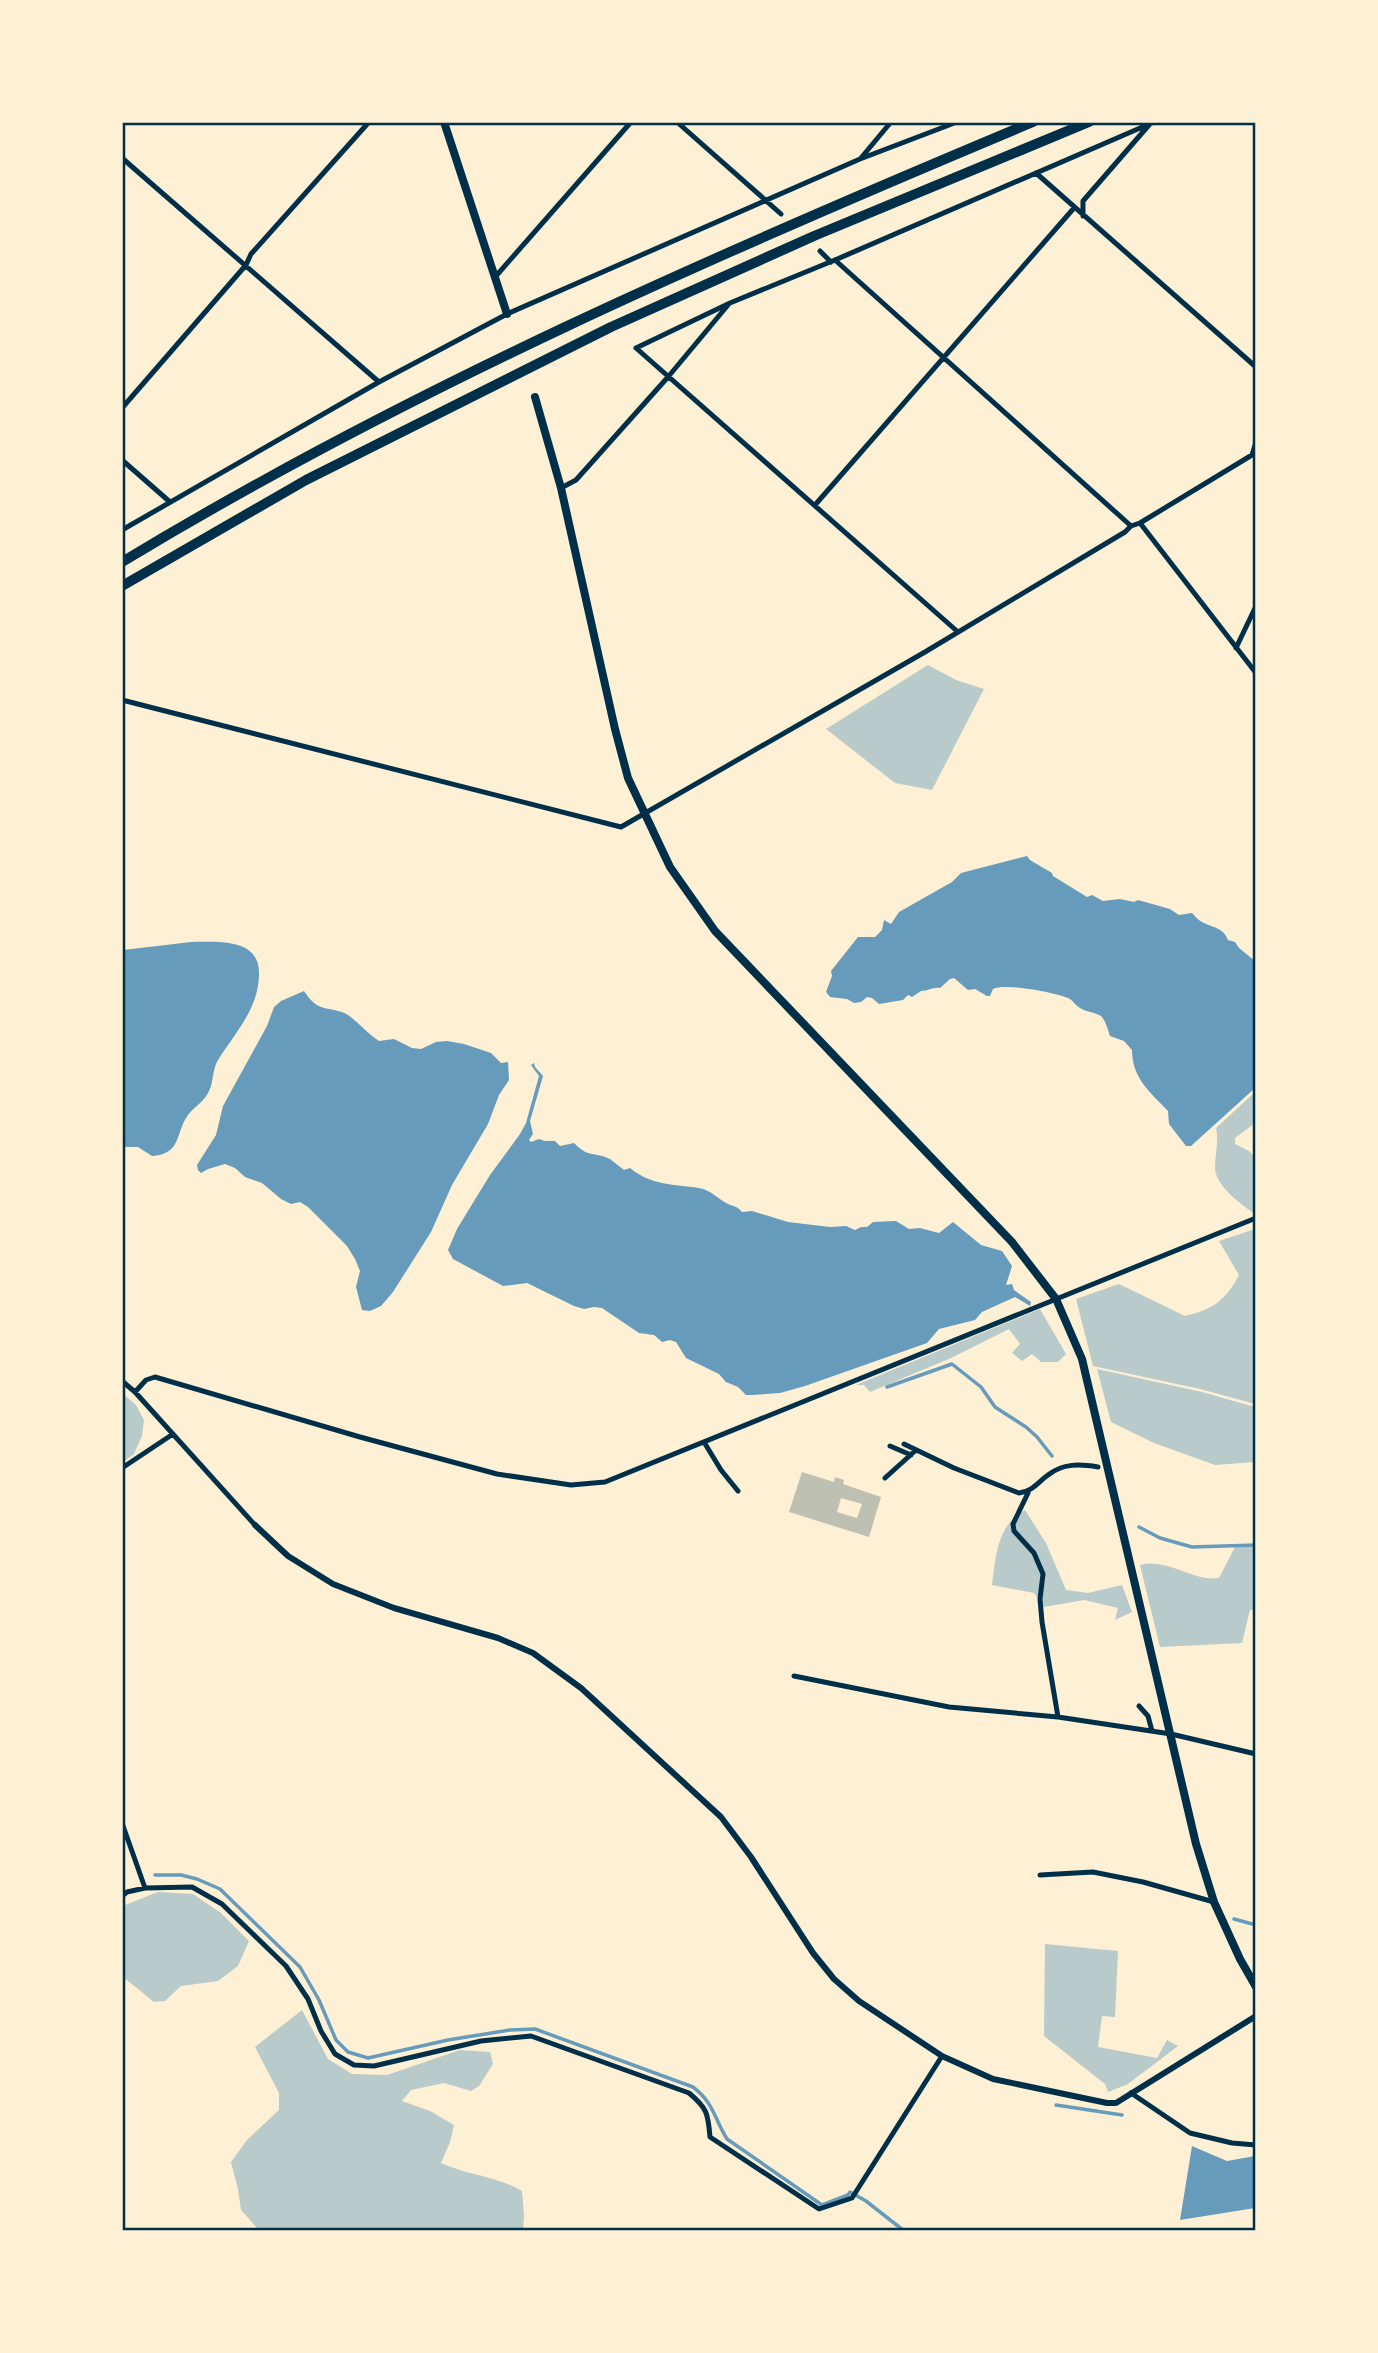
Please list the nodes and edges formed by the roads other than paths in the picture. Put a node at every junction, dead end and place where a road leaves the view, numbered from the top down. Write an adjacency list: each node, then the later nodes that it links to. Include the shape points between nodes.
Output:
1 (369, 122): 19 (street)
2 (444, 122): 20 (main road)
3 (631, 122): 20 (street)
4 (677, 122): 13 (street)
5 (891, 122): 11 (street)
6 (957, 122): 11 (street)
7 (1033, 122): 38 (highway, via 501,356 307,456)
8 (1090, 122): 39 (highway, via 814,236 611,327 306,480)
9 (1152, 123): 12 (street); 16 (street, via 1083,201)
10 (122, 158): 19 (street)
11 (860, 159): 13 (street)
12 (1035, 173): 14 (street); 18 (street)
13 (767, 201): 15 (street); 22 (street)
14 (1074, 208): 16 (street); 23 (street)
15 (781, 214)
16 (1083, 216): 24 (street)
17 (820, 251): 18 (street)
18 (833, 261): 21 (street); 23 (street)
19 (246, 265): 26 (street); 28 (street)
20 (496, 276): 22 (main road)
21 (730, 303): 25 (street); 25 (street, via 636,348)
22 (507, 314): 26 (street)
23 (946, 358): 34 (street); 36 (street)
24 (1255, 367)
25 (668, 377): 32 (street, via 576,480); 34 (street)
26 (379, 382): 33 (street)
27 (535, 397): 32 (main road)
28 (122, 408)
29 (1255, 442): 30 (street)
30 (1254, 458): 35 (street)
31 (122, 460): 33 (street)
32 (561, 488): 47 (main road, via 615,729 628,778)
33 (170, 502): 37 (street)
34 (815, 505): 41 (street)
35 (1140, 523): 36 (street); 42 (street)
36 (1131, 526): 41 (street)
37 (122, 530)
38 (122, 562)
39 (122, 586)
40 (1255, 606): 42 (street)
41 (958, 632): 43 (street)
42 (1236, 648): 45 (street)
43 (925, 652): 44 (street); 47 (street)
44 (932, 660)
45 (1255, 673)
46 (122, 700): 47 (street, via 621,827)
47 (645, 815): 49 (main road, via 670,867 715,931 1012,1242)
48 (1255, 1218): 49 (street)
49 (1055, 1299): 53 (street); 67 (main road, via 1082,1359)
50 (122, 1381): 51 (street)
51 (135, 1392): 52 (street); 53 (street, via 155,1377 498,1474 571,1485 605,1482)
52 (173, 1434): 58 (street); 62 (street)
53 (704, 1442): 60 (street)
54 (904, 1444): 56 (street)
55 (890, 1446): 56 (street)
56 (913, 1453): 59 (street); 61 (street)
57 (1098, 1467): 61 (street, via 1062,1467)
58 (122, 1468)
59 (884, 1478)
60 (738, 1491)
61 (1028, 1493): 65 (street, via 1013,1524 1043,1574 1042,1622)
62 (256, 1525): 76 (street, via 288,1556 333,1584 394,1608 498,1638 533,1653 580,1688 721,1817 834,1979)
63 (794, 1676): 65 (street, via 949,1707)
64 (1139, 1706): 66 (street, via 1149,1716)
65 (1058, 1717): 66 (street)
66 (1152, 1731): 67 (street)
67 (1171, 1734): 68 (street); 73 (main road)
68 (1255, 1754)
69 (122, 1823): 71 (street)
70 (1040, 1875): 73 (street, via 1093,1872)
71 (145, 1888): 72 (street); 76 (street, via 192,1887 222,1904 286,1966 335,2054 354,2065 374,2066 481,2041 531,2036 689,2093 704,2106 710,2137 819,2209 852,2199)
72 (122, 1896)
73 (1214, 1902): 74 (main road)
74 (1255, 1987)
75 (1255, 2016): 77 (street)
76 (942, 2056): 77 (street, via 993,2079 1107,2103)
77 (1132, 2093): 78 (street, via 1190,2133)
78 (1255, 2145)

